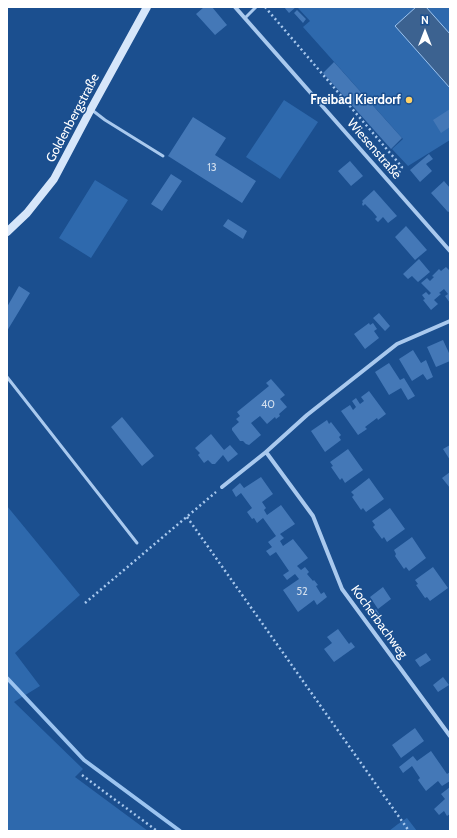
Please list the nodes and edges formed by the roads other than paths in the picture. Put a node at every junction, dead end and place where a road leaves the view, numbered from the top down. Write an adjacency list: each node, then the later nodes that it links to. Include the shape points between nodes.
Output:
1 (147, 7): 5 (street, Goldenbergstraße)
2 (235, 7): 4 (street, Wiesenstraße)
3 (256, 7): 4 (lane)
4 (245, 18): 8 (street, Wiesenstraße)
5 (91, 109): 6 (lane, via 104,120); 7 (street, Goldenbergstraße, via 54,179 27,213)
6 (163, 156)
7 (7, 232)
8 (450, 251)
9 (450, 321): 11 (street, via 397,344 307,415)
10 (7, 376): 13 (lane)
11 (266, 452): 12 (street); 14 (street, Kocherbachweg, via 313,516 342,589)
12 (222, 487)
13 (137, 543)
14 (450, 736)

